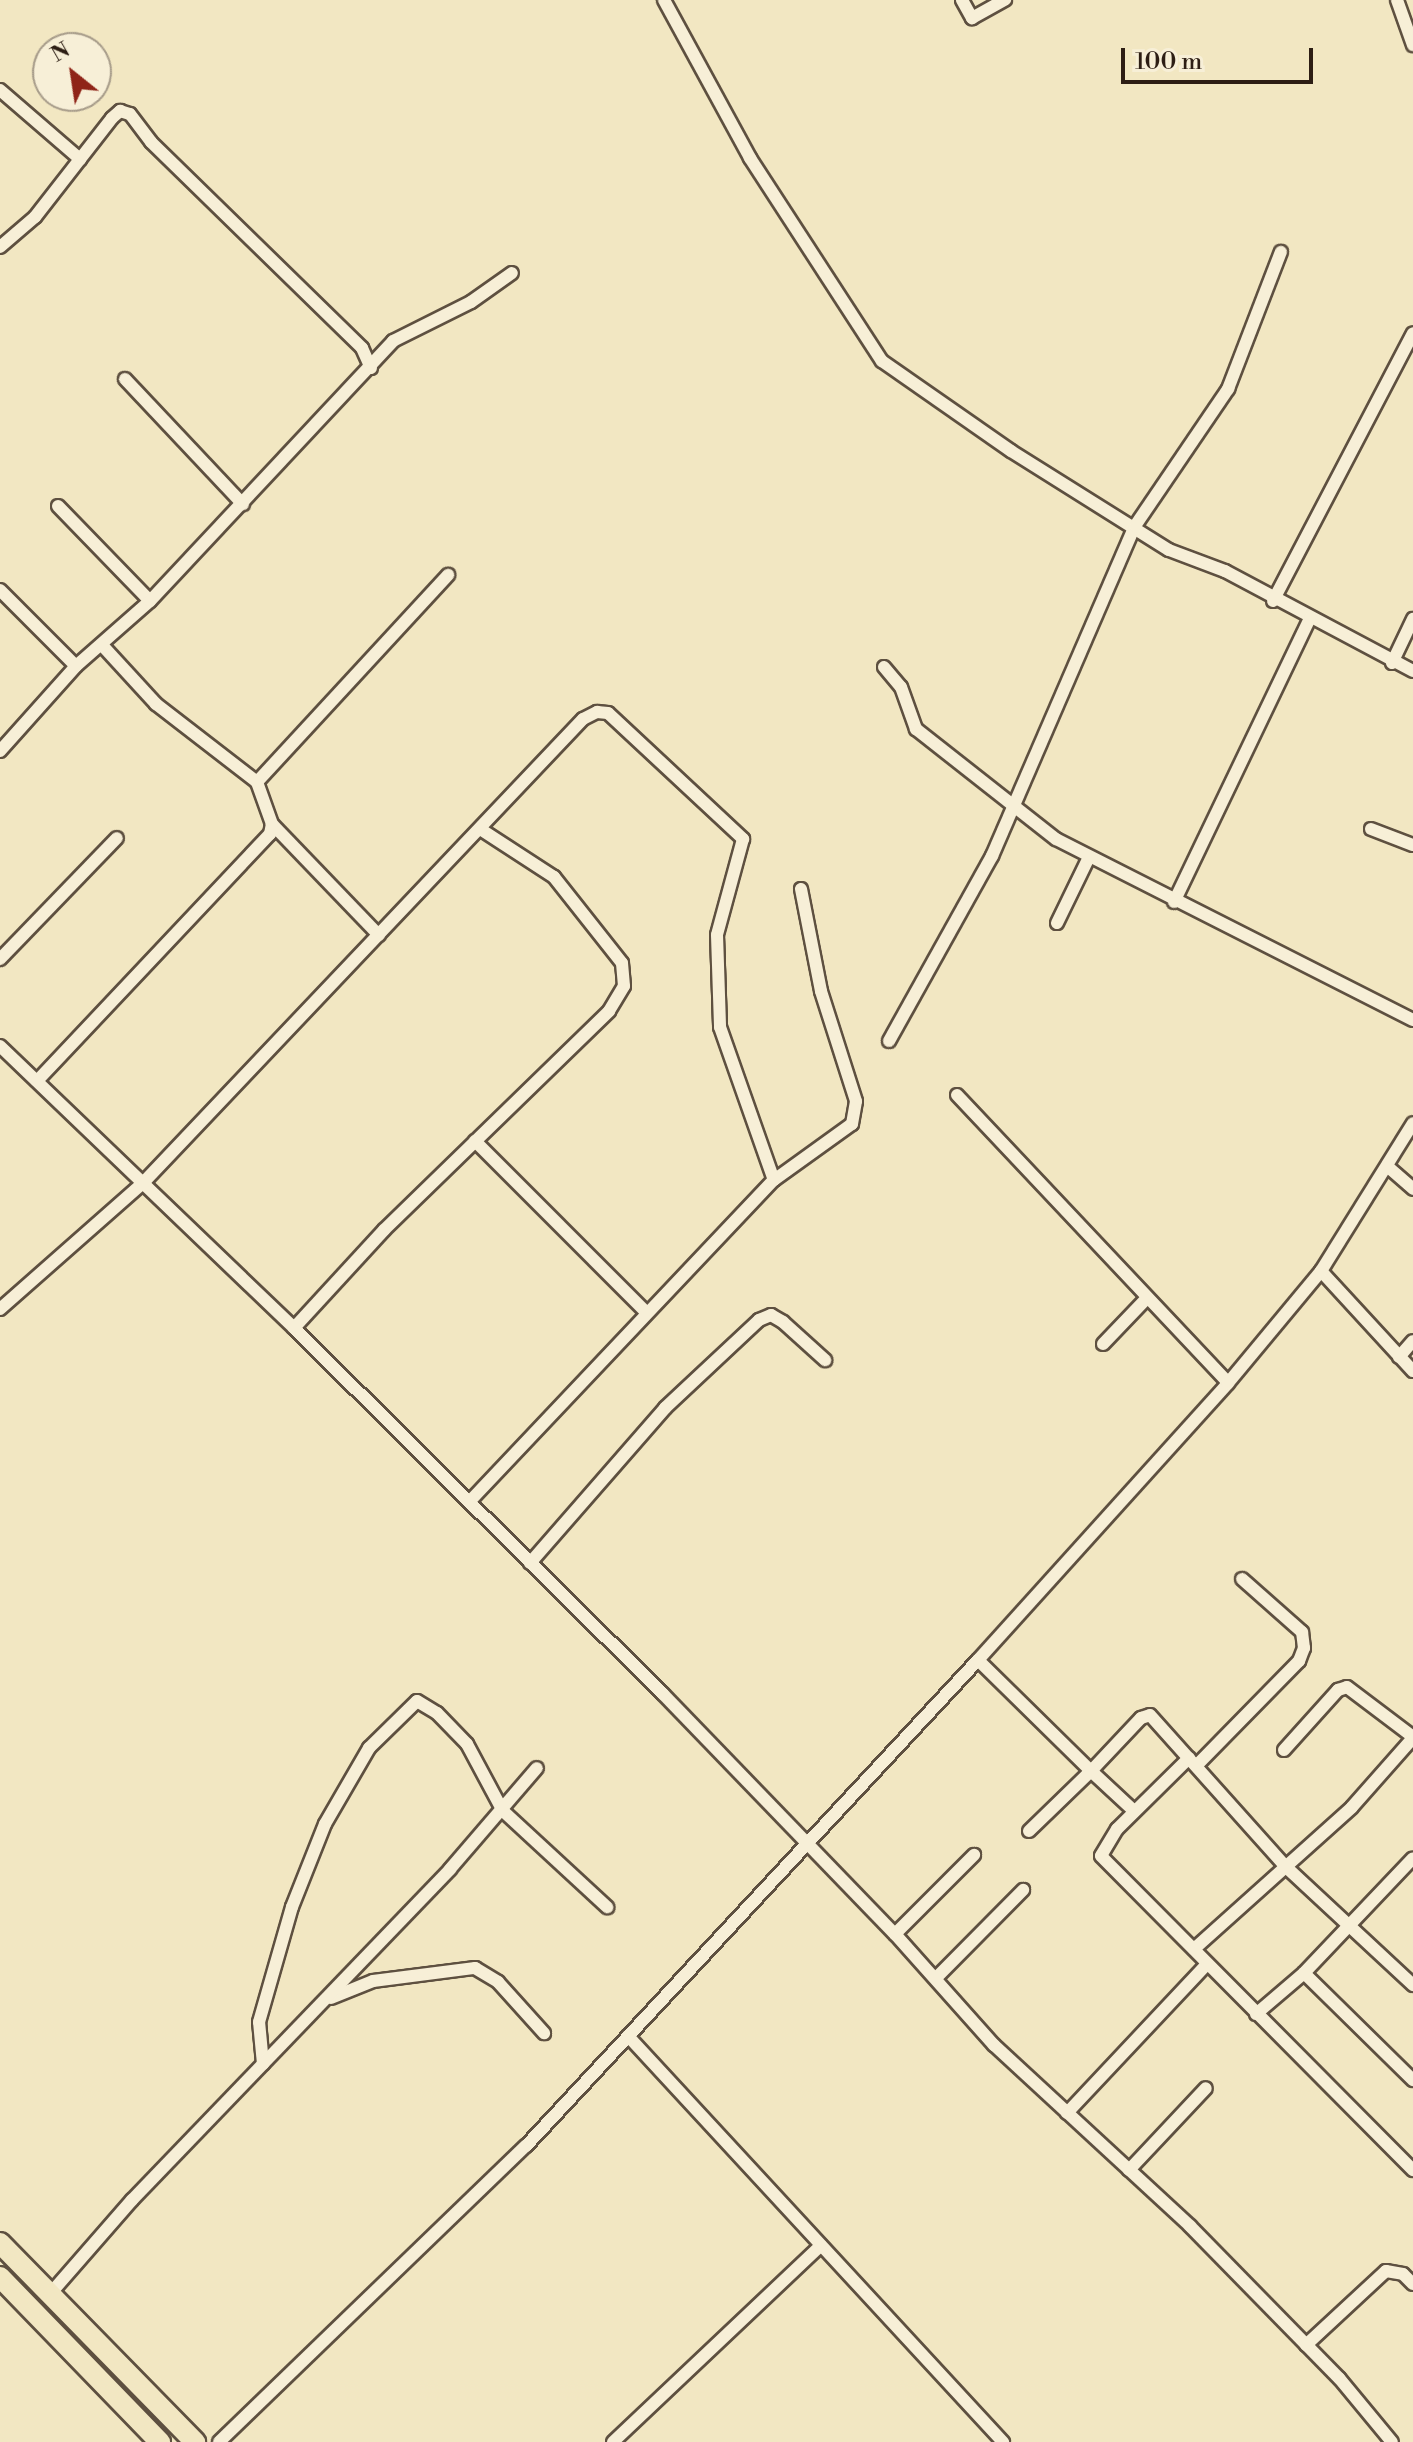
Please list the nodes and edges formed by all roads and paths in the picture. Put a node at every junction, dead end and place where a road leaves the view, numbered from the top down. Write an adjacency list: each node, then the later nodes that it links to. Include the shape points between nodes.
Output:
1 (664, 0): 16 (street, via 750,158 882,361 1011,451)
2 (962, 0): 3 (street, via 972,18)
3 (1005, 0)
4 (1397, 0): 5 (street)
5 (1413, 45)
6 (0, 90): 7 (street)
7 (80, 159): 8 (street, via 35,217); 12 (street, via 112,118 120,111 130,114 151,142 362,348)
8 (0, 247)
9 (1281, 252): 16 (street, via 1228,389)
10 (512, 273): 12 (street, via 471,302 412,328)
11 (1413, 333): 20 (street)
12 (371, 368): 14 (street)
13 (125, 379): 14 (street)
14 (243, 504): 19 (street)
15 (58, 506): 19 (street)
16 (1135, 526): 20 (street, via 1169,550 1225,571); 30 (street)
17 (448, 575): 29 (street)
18 (0, 590): 25 (street)
19 (150, 601): 23 (street)
20 (1273, 601): 21 (street)
21 (1310, 618): 24 (street); 38 (street)
22 (1413, 619): 24 (street)
23 (102, 645): 25 (street); 29 (street, via 156,704)
24 (1392, 663): 27 (street)
25 (76, 666): 28 (street)
26 (884, 667): 30 (street, via 901,687 916,729)
27 (1413, 671)
28 (0, 751)
29 (257, 782): 31 (street)
30 (1013, 806): 36 (street); 43 (street, via 992,856)
31 (272, 824): 40 (street); 45 (street, via 270,834)
32 (480, 829): 40 (street); 48 (street, via 554,877 622,963 624,986 609,1011); 50 (street, via 583,719 602,711 739,833 743,847 734,862 717,935 720,1027)
33 (1371, 829): 35 (street)
34 (117, 838): 41 (street)
35 (1413, 845)
36 (1089, 857): 38 (street); 39 (street)
37 (801, 889): 50 (street, via 834,1042 856,1101 852,1124)
38 (1174, 902): 42 (street)
39 (1057, 923)
40 (379, 935): 51 (street)
41 (0, 959)
42 (1413, 1020)
43 (889, 1041)
44 (0, 1046): 45 (street)
45 (37, 1081): 51 (street)
46 (957, 1095): 54 (street)
47 (1413, 1123): 49 (street)
48 (475, 1141): 56 (street); 57 (street)
49 (1387, 1166): 52 (street); 53 (street)
50 (774, 1180): 56 (street)
51 (142, 1184): 55 (street); 57 (street)
52 (1413, 1189)
53 (1321, 1271): 60 (street); 63 (street)
54 (1147, 1298): 59 (street); 63 (street)
55 (0, 1309)
56 (645, 1311): 64 (street)
57 (294, 1328): 64 (street)
58 (1413, 1341): 60 (street)
59 (1103, 1344)
60 (1399, 1357): 62 (street)
61 (825, 1360): 65 (street, via 783,1322 771,1315 759,1320 665,1408)
62 (1413, 1371)
63 (1228, 1383): 67 (street)
64 (470, 1501): 65 (street)
65 (530, 1563): 76 (street)
66 (1242, 1579): 70 (street, via 1302,1632 1304,1648 1299,1661)
67 (978, 1660): 72 (street); 76 (street)
68 (1413, 1738): 69 (street, via 1347,1687 1338,1690); 79 (street, via 1352,1807)
69 (1284, 1750)
70 (1193, 1762): 72 (street, via 1146,1715); 74 (street); 79 (street)
71 (537, 1768): 73 (street)
72 (1091, 1771): 74 (street); 75 (street)
73 (503, 1811): 81 (street); 89 (street); 93 (street, via 467,1744 437,1713 417,1701 396,1718 348,1779 292,1907 259,2022)
74 (1134, 1811): 84 (street, via 1102,1847 1101,1856)
75 (1029, 1831)
76 (806, 1845): 83 (street); 92 (street)
77 (974, 1855): 83 (street)
78 (1410, 1865): 82 (street)
79 (1285, 1866): 82 (street); 84 (street)
80 (1023, 1890): 87 (street)
81 (607, 1907)
82 (1351, 1926): 86 (street); 88 (street)
83 (895, 1934): 87 (street)
84 (1194, 1949): 85 (street)
85 (1206, 1965): 90 (street); 96 (street)
86 (1304, 1973): 90 (street); 94 (street)
87 (936, 1978): 96 (street, via 994,2045)
88 (1413, 1985)
89 (324, 2000): 91 (street, via 373,1981 475,1968 498,1982); 93 (street)
90 (1256, 2014): 98 (street)
91 (544, 2033)
92 (628, 2036): 100 (street); 107 (street, via 526,2146)
93 (263, 2064): 103 (street)
94 (1413, 2080)
95 (1206, 2088): 97 (street)
96 (1067, 2113): 97 (street)
97 (1129, 2170): 104 (street)
98 (1413, 2170)
99 (0, 2243): 103 (main road)
100 (821, 2245): 108 (street); 109 (street)
101 (0, 2277): 105 (main road)
102 (1413, 2284): 104 (street, via 1403,2274 1386,2271)
103 (50, 2294): 106 (main road)
104 (1306, 2345): 110 (street)
105 (160, 2442)
106 (195, 2442)
107 (219, 2442)
108 (613, 2442)
109 (1003, 2442)
110 (1392, 2442)

